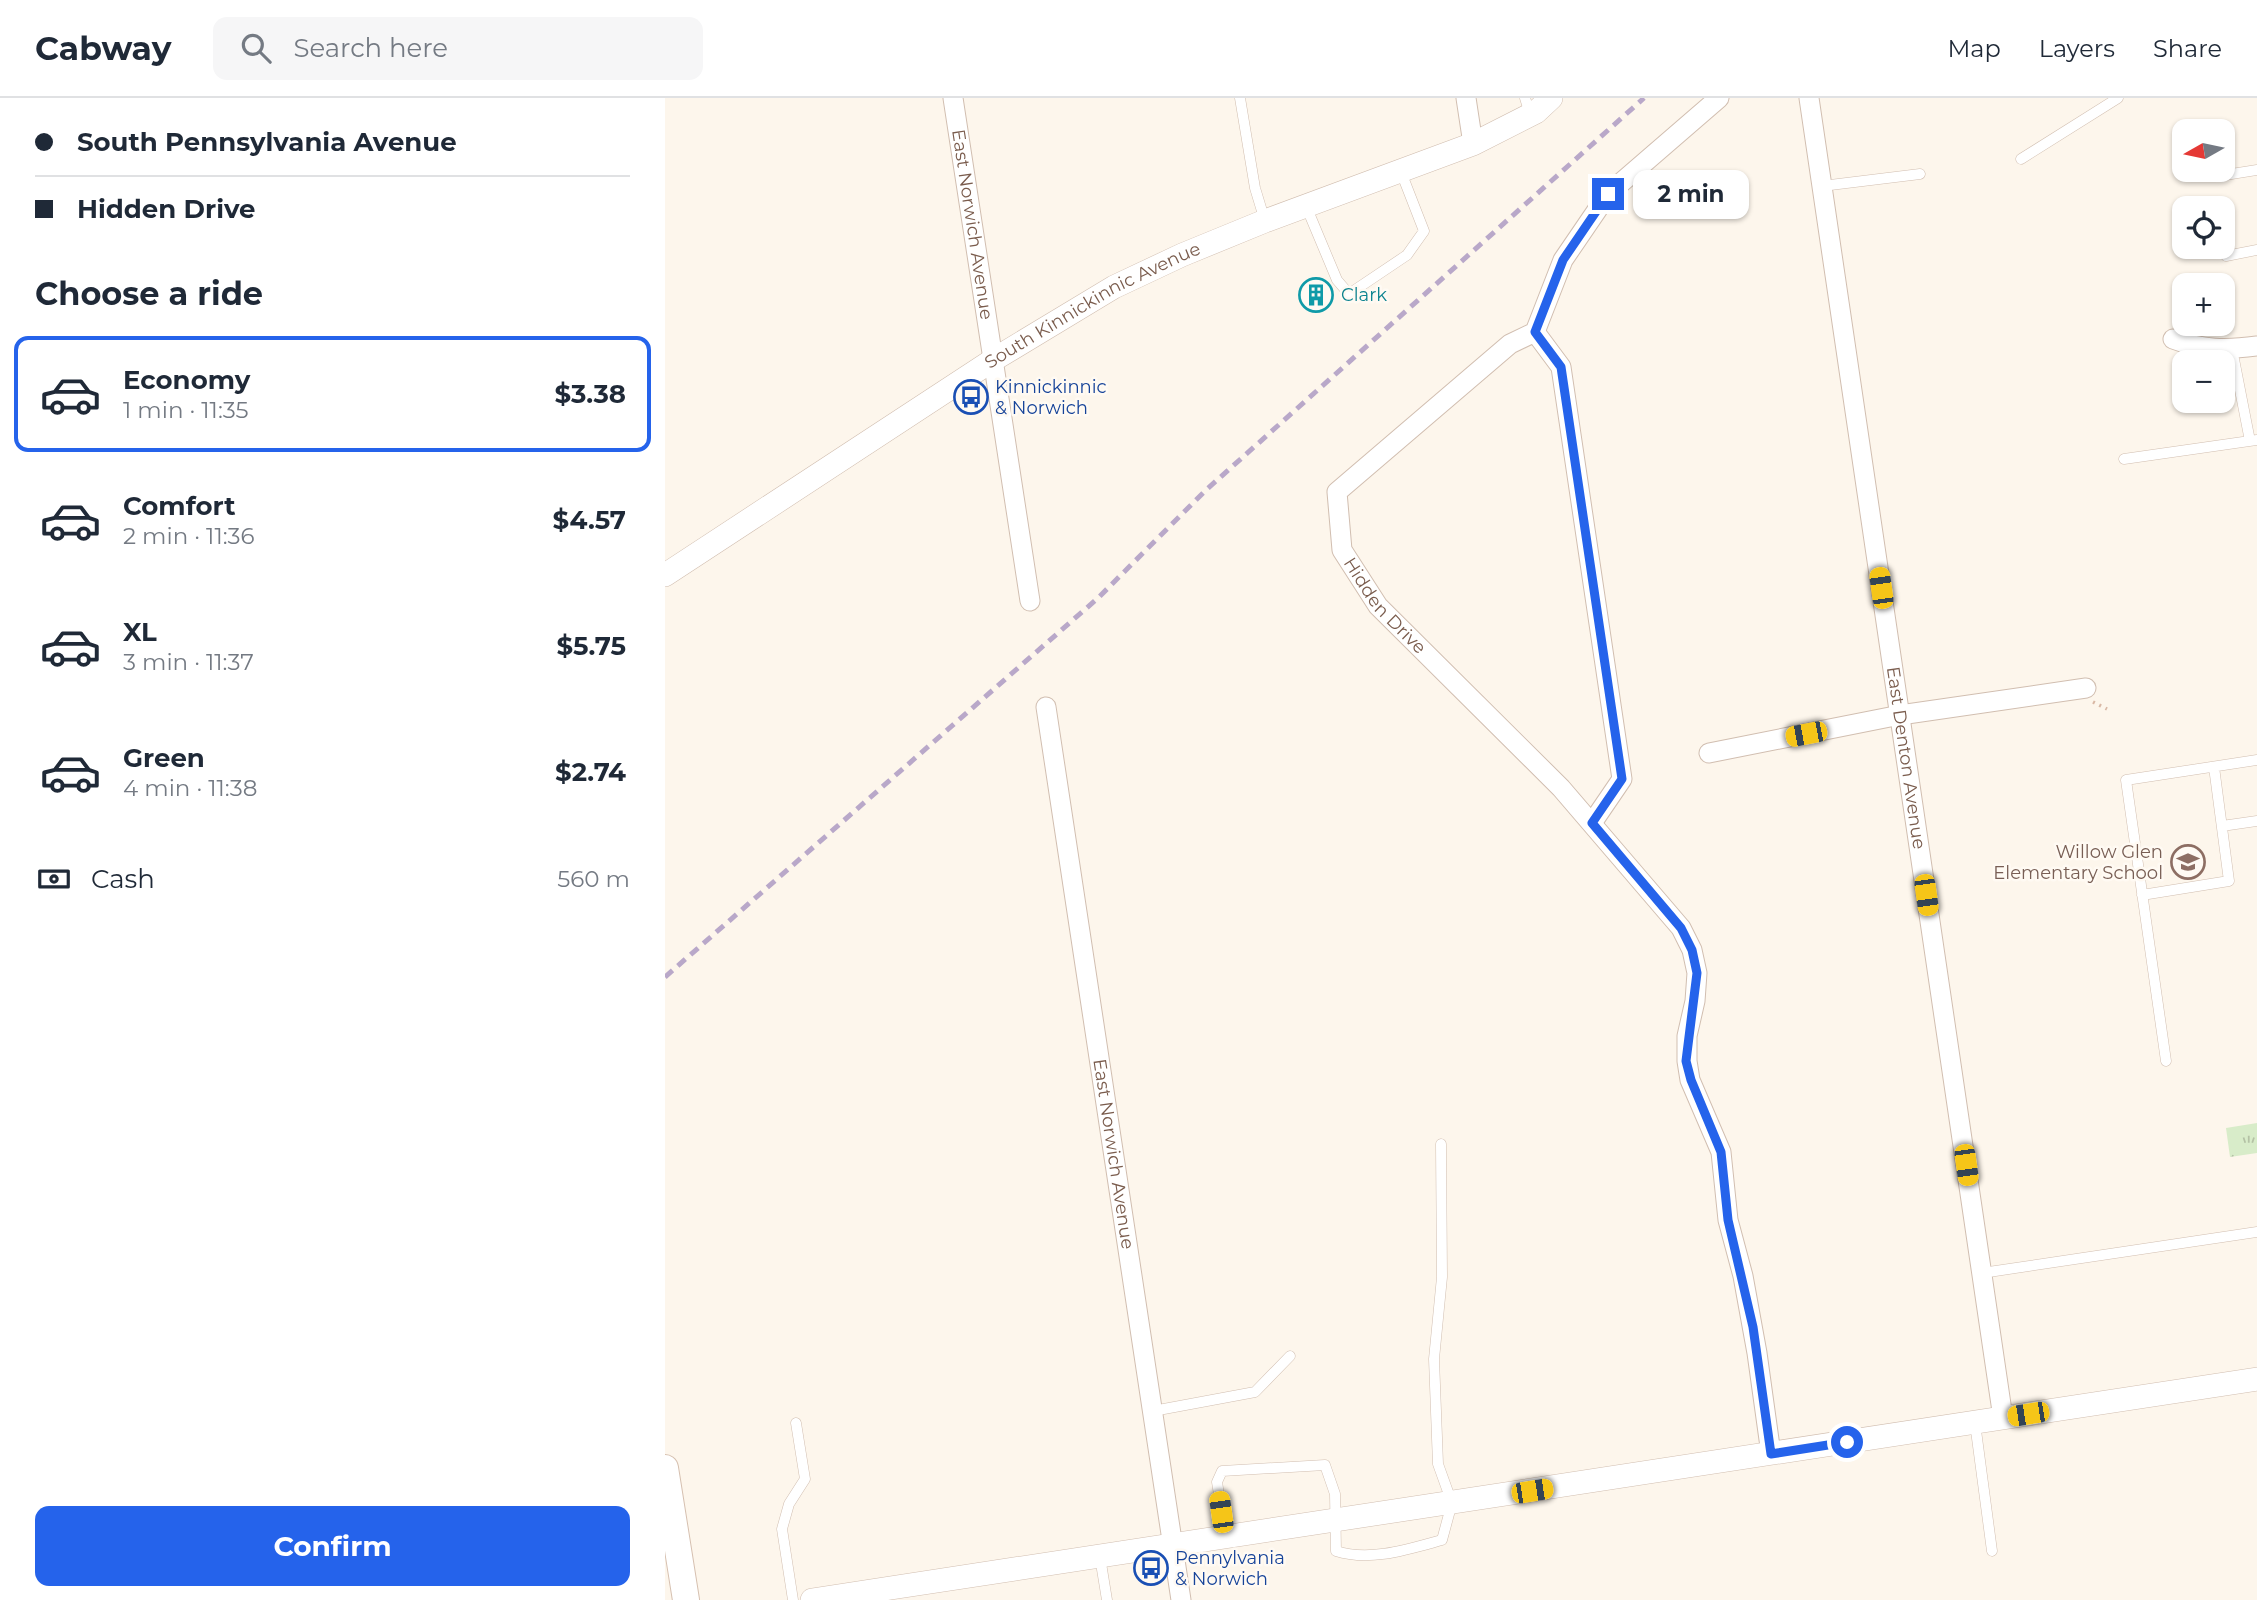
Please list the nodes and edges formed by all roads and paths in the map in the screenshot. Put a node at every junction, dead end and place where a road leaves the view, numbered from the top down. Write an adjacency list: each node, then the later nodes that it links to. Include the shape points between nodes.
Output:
1 (953, 98): 24 (street, East Norwich Avenue)
2 (1240, 98): 17 (lane)
3 (1466, 98): 9 (street)
4 (1551, 98): 8 (street, South Kinnickinnic Avenue)
5 (1719, 98): 20 (street, via 1608,194 1563,260)
6 (1809, 98): 15 (street, East Denton Avenue)
7 (2118, 98): 10 (lane)
8 (1528, 106): 9 (street, South Kinnickinnic Avenue)
9 (1473, 144): 12 (street, South Kinnickinnic Avenue)
10 (2021, 159)
11 (2257, 170): 13 (lane)
12 (1401, 171): 16 (street, South Kinnickinnic Avenue); 16 (lane, via 1423,231 1407,255 1349,294 1337,280)
13 (2235, 173)
14 (1920, 174): 15 (lane)
15 (1822, 186): 31 (street, East Denton Avenue)
16 (1306, 206): 17 (street, South Kinnickinnic Avenue)
17 (1265, 221): 24 (street, South Kinnickinnic Avenue, via 1114,287)
18 (2257, 250): 19 (lane)
19 (2235, 254)
20 (1535, 332): 36 (street, via 1561,367 1622,779); 36 (street, Hidden Drive, via 1510,344 1337,492 1342,550 1378,606)
21 (2173, 339): 23 (street, via 2195,347)
22 (2257, 346): 23 (street)
23 (2232, 349): 25 (lane)
24 (993, 360): 27 (street, South Kinnickinnic Avenue); 28 (street, East Norwich Avenue)
25 (2253, 441): 26 (lane)
26 (2124, 459)
27 (665, 575)
28 (1030, 601)
29 (2086, 688): 31 (street)
30 (1046, 707): 45 (street, East Norwich Avenue)
31 (1900, 715): 32 (street); 42 (street, East Denton Avenue)
32 (1709, 753)
33 (2257, 760): 34 (lane)
34 (2214, 766): 37 (lane); 38 (lane, via 2126,780)
35 (2257, 821): 37 (lane)
36 (1592, 823): 49 (street, Hidden Drive, via 1681,928 1692,950 1697,973 1686,1061 1721,1152 1728,1220 1753,1327)
37 (2222, 826): 38 (lane, via 2229,881)
38 (2142, 895): 39 (lane)
39 (2167, 1061)
40 (1441, 1144): 51 (lane, via 1443,1277 1434,1359 1439,1464)
41 (2257, 1232): 42 (lane)
42 (1982, 1273): 46 (street, East Denton Avenue)
43 (1290, 1356): 45 (lane, via 1255,1392)
44 (2257, 1379): 46 (street)
45 (1153, 1411): 54 (street, East Norwich Avenue)
46 (2003, 1418): 48 (street)
47 (796, 1423): 58 (lane, via 805,1479 789,1504 782,1529)
48 (1975, 1423): 49 (street); 55 (lane)
49 (1771, 1454): 51 (street)
50 (665, 1468): 57 (main road)
51 (1452, 1503): 52 (street); 52 (lane, via 1443,1540 1403,1550 1353,1557 1336,1551)
52 (1338, 1521): 53 (street); 53 (lane, via 1325,1465 1222,1471 1217,1482)
53 (1226, 1538): 54 (street)
54 (1173, 1547): 56 (street); 61 (street, East Norwich Avenue)
55 (1991, 1551)
56 (1100, 1557): 59 (street); 60 (lane)
57 (686, 1600)
58 (793, 1600)
59 (812, 1600)
60 (1107, 1600)
61 (1181, 1600)

